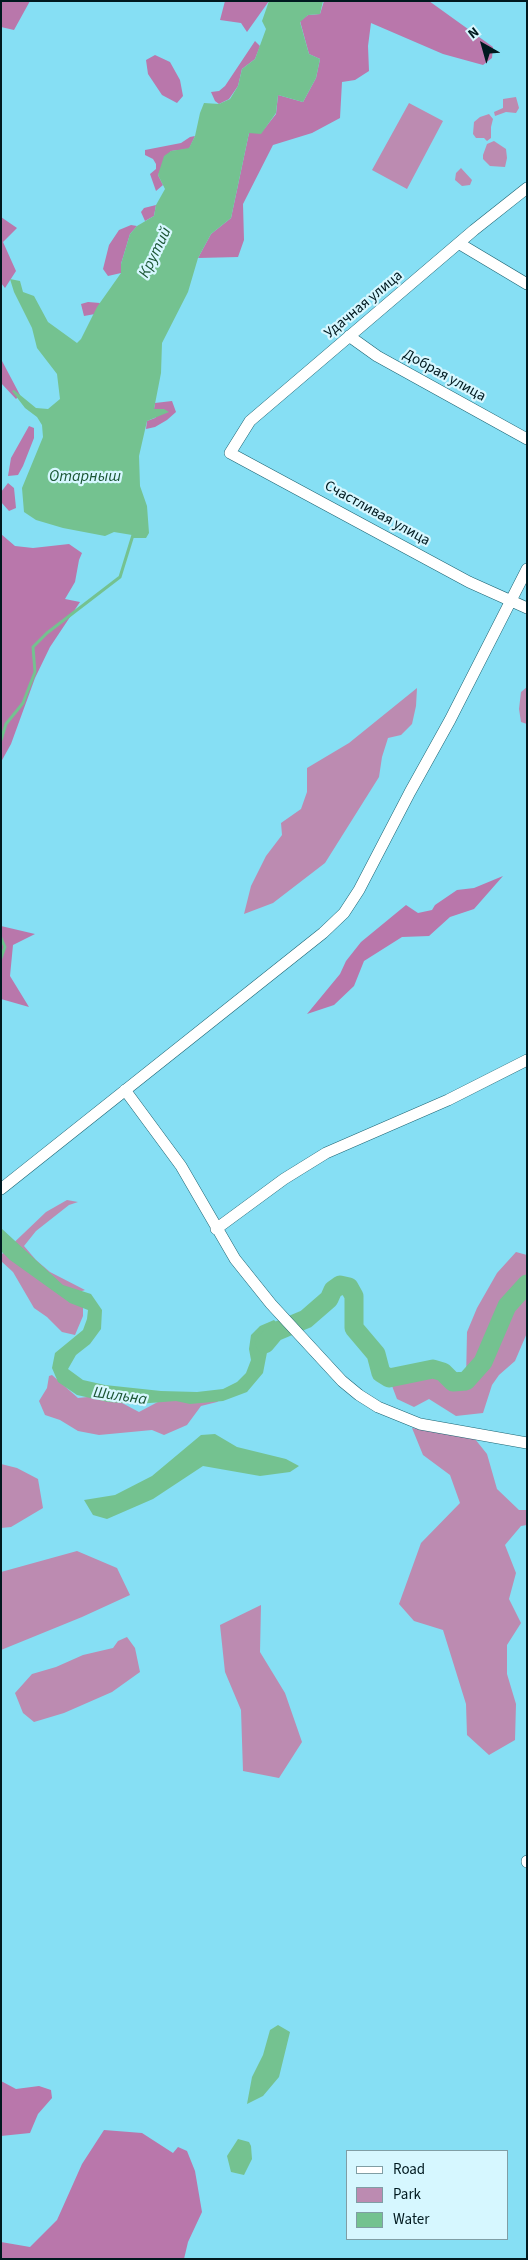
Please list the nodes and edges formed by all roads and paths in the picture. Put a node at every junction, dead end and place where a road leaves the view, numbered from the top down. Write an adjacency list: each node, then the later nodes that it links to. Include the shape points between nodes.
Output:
1 (527, 188): 2 (street, Удачная улица)
2 (460, 244): 3 (street); 4 (street, Удачная улица)
3 (527, 284)
4 (349, 336): 5 (street, Добрая улица, via 377,356); 6 (street, Удачная улица, via 250,421)
5 (527, 439)
6 (230, 453): 8 (street, Счастливая улица, via 470,582)
7 (527, 570): 8 (street)
8 (511, 600): 9 (street, Счастливая улица); 11 (street, via 450,720 344,913)
9 (527, 608)
10 (527, 1060): 13 (street, via 448,1100 326,1153)
11 (125, 1090): 12 (street); 13 (street, via 181,1166)
12 (1, 1189)
13 (216, 1229): 14 (street, via 234,1259 271,1304 359,1396 420,1424)
14 (527, 1443)

